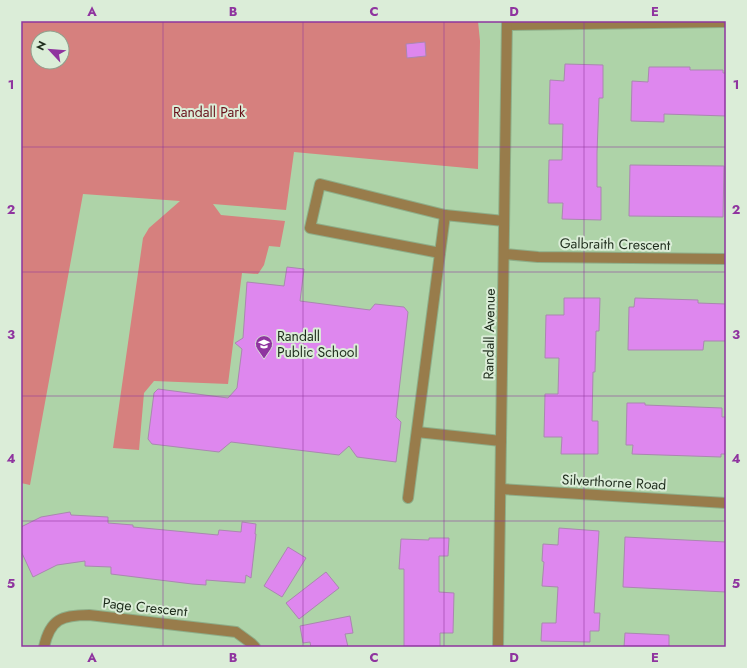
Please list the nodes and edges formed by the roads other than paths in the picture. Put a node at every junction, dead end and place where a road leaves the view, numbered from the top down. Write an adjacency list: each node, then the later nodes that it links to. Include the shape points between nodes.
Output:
1 (726, 22): 2 (street)
2 (507, 23): 4 (street, Randall Avenue)
3 (445, 215): 4 (street); 5 (street); 5 (street, via 320,184 310,228)
4 (504, 221): 6 (street, Randall Avenue)
5 (440, 253): 8 (street)
6 (504, 254): 7 (street, Galbraith Crescent, via 538,257); 9 (street, Randall Avenue)
7 (726, 259)
8 (417, 432): 9 (street); 11 (street)
9 (501, 441): 10 (street, Randall Avenue)
10 (501, 489): 12 (street, Silverthorne Road); 15 (street, Randall Avenue)
11 (408, 498)
12 (726, 503)
13 (44, 647): 14 (street, Page Crescent, via 53,625 63,618 76,615 236,632)
14 (255, 647)
15 (498, 647)

